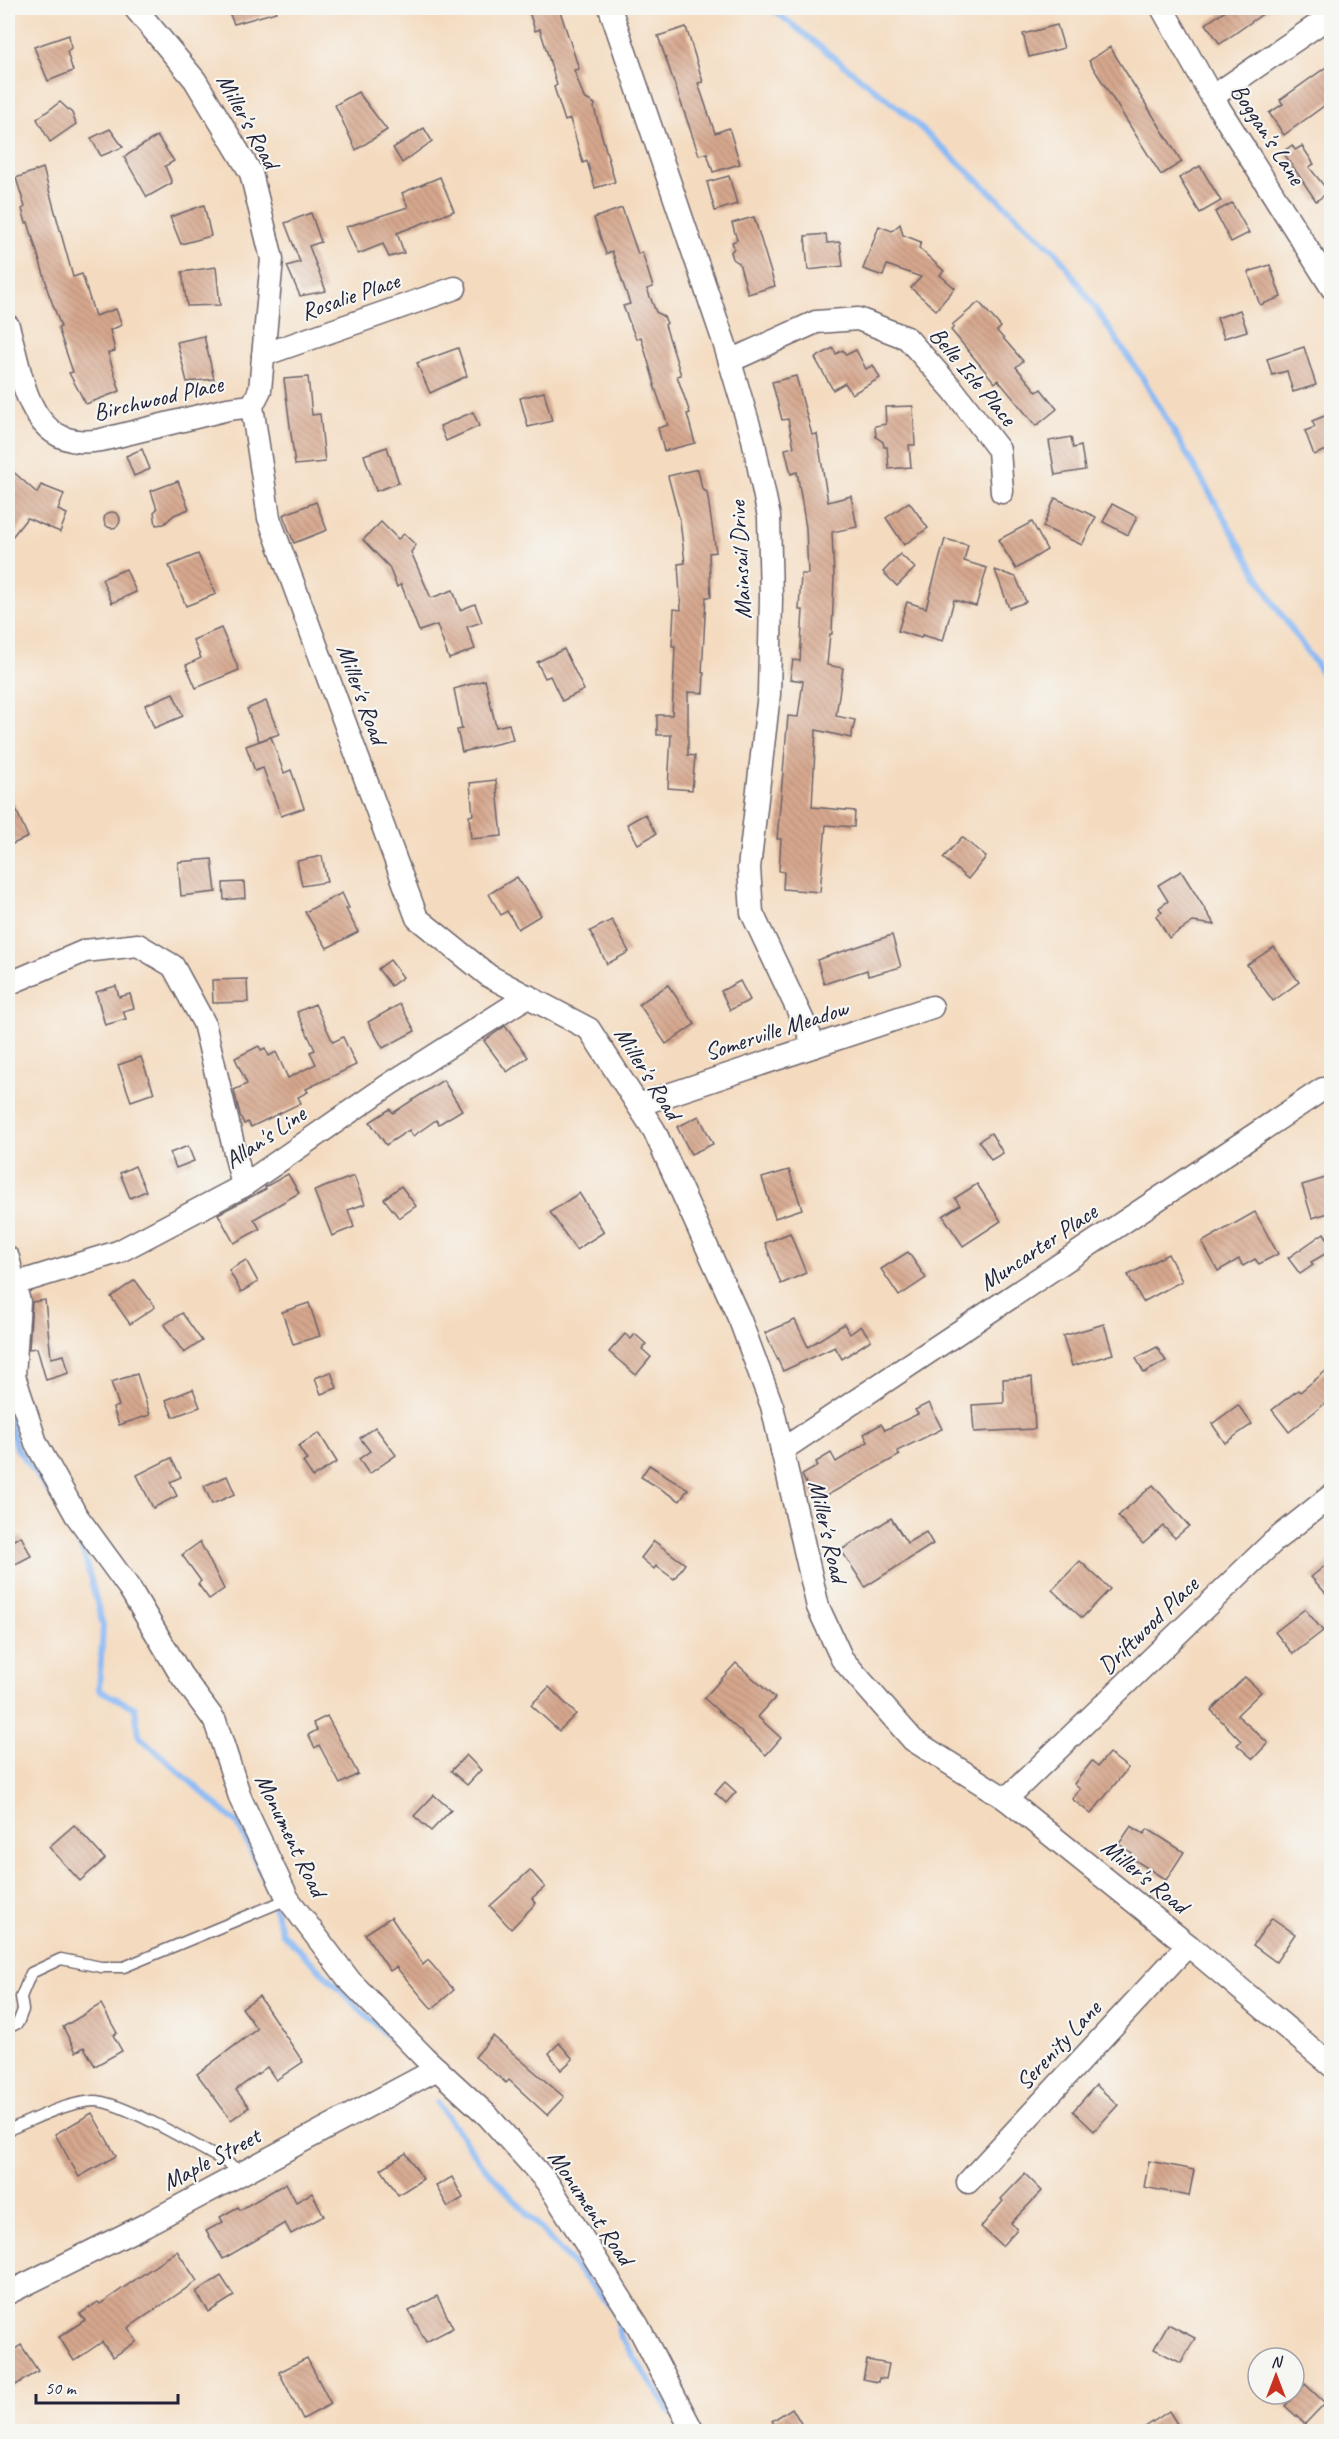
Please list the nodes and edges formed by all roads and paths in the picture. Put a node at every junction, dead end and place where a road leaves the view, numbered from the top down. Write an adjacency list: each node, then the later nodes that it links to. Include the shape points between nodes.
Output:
1 (135, 8): 9 (street, Miller's Road, via 195,80 251,173 272,259)
2 (610, 8): 10 (street, Mainsail Drive)
3 (1162, 8): 5 (street, Boggan's Lane)
4 (1332, 15): 5 (street)
5 (1212, 97): 7 (street, Boggan's Lane)
6 (455, 288): 9 (street, Rosalie Place)
7 (1332, 288)
8 (8, 326): 11 (street, Birchwood Place, via 31,406 44,426 64,440 90,442)
9 (263, 355): 11 (street, Miller's Road, via 260,390)
10 (730, 361): 12 (street, Belle Isle Place, via 816,322 858,320 907,338 954,390 999,450); 16 (street, Mainsail Drive, via 753,439 769,517 769,694 748,868 752,913)
11 (252, 406): 14 (street, Miller's Road, via 269,518 417,918 489,976)
12 (1002, 492)
13 (8, 984): 19 (street, via 85,951 127,946 138,945 173,966 204,1023)
14 (528, 996): 18 (street, Miller's Road, via 589,1029); 19 (street, Allan's Line, via 390,1084)
15 (932, 1007): 16 (street, Somerville Meadow)
16 (815, 1046): 18 (street, Somerville Meadow)
17 (1323, 1089): 22 (street, Muncarter Place)
18 (638, 1105): 22 (street, Miller's Road, via 654,1130 740,1320 772,1406)
19 (243, 1186): 21 (street, Allan's Line, via 118,1252)
20 (8, 1258): 21 (street, Monument Road)
21 (14, 1284): 25 (street, Monument Road, via 19,1302 14,1376 36,1443 76,1515 130,1589 181,1675 215,1721 241,1800)
22 (782, 1450): 24 (street, Miller's Road, via 818,1607 842,1659 913,1740)
23 (1332, 1495): 24 (street, Driftwood Place, via 1273,1542)
24 (1006, 1799): 26 (street, Miller's Road)
25 (288, 1899): 27 (lane, via 124,1967 61,1959 31,1973 21,1997 23,2010 18,2024); 29 (street, Monument Road, via 350,1982)
26 (1188, 1945): 28 (street, Miller's Road); 32 (street, Serenity Lane)
27 (8, 2028)
28 (1332, 2066)
29 (437, 2068): 31 (street, Maple Street); 34 (street, Monument Road, via 487,2115 546,2182 638,2326)
30 (8, 2130): 31 (lane, via 74,2104 97,2101 120,2106)
31 (244, 2172): 33 (street, Maple Street)
32 (968, 2182)
33 (8, 2293)
34 (693, 2432)

